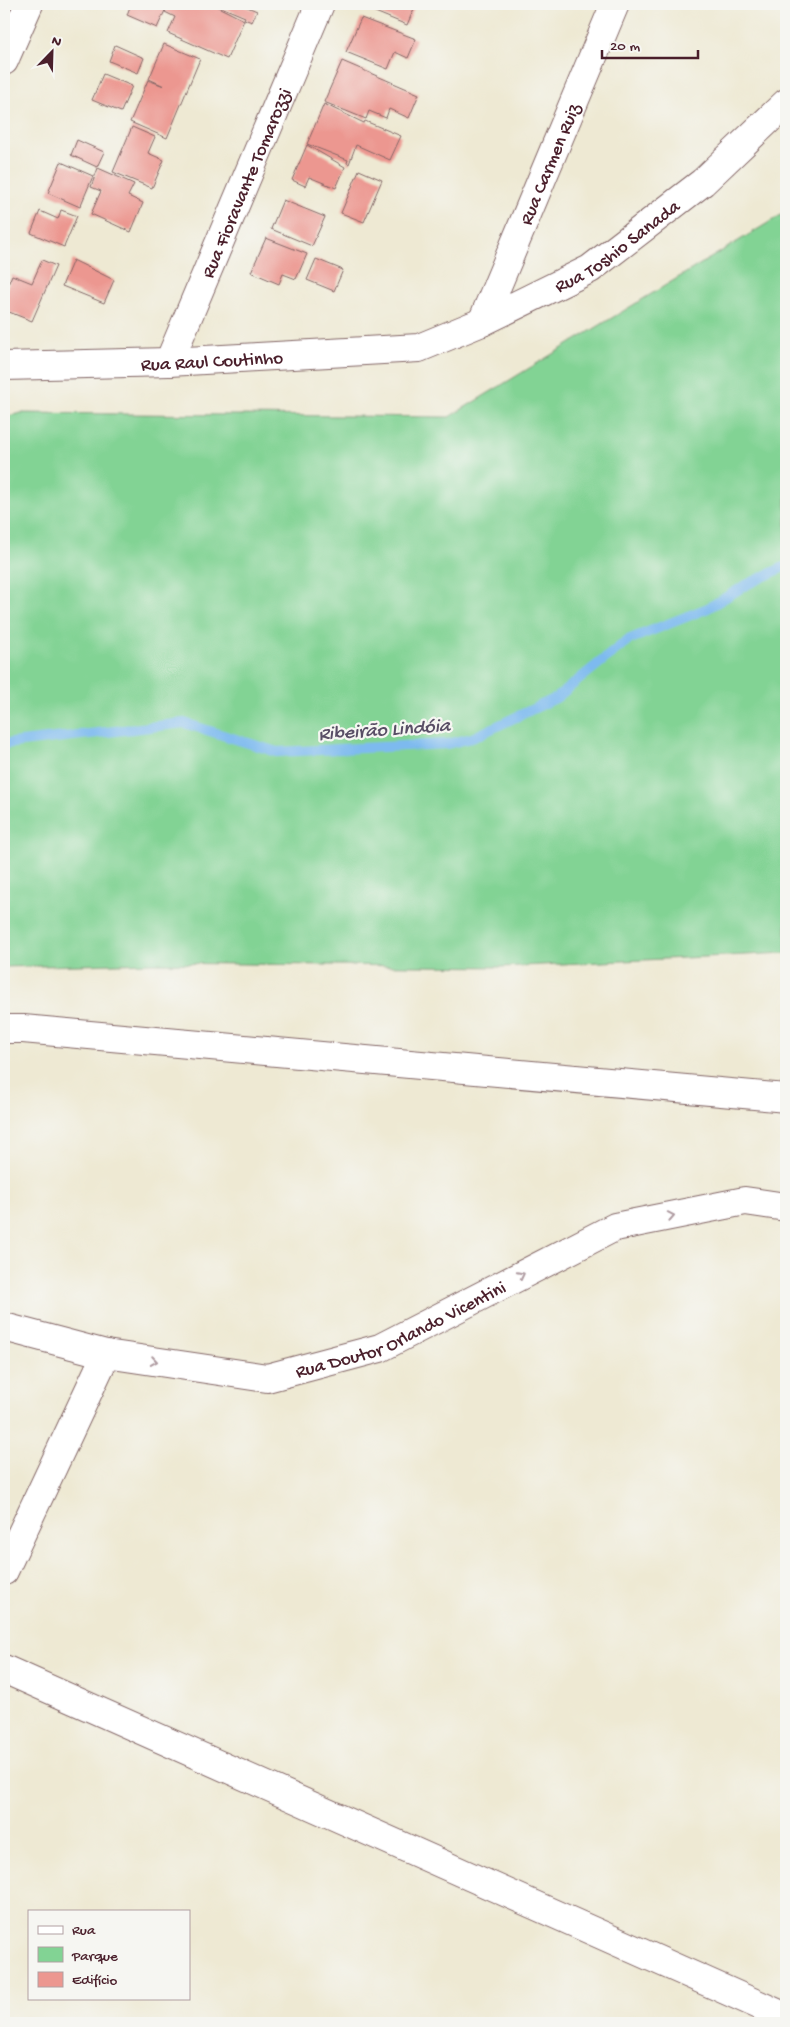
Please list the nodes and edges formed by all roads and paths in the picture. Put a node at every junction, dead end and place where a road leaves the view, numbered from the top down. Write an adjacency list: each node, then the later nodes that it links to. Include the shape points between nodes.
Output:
1 (29, 4): 4 (street)
2 (320, 4): 8 (street, Rua Fioravante Tomarozzi)
3 (615, 4): 6 (street, Rua Carmen Ruiz)
4 (4, 61)
5 (786, 103): 6 (street, Rua Toshio Sanada, via 703,182 590,268)
6 (482, 322): 7 (street, Rua Toshio Sanada)
7 (419, 348): 8 (street, Rua Raul Coutinho)
8 (169, 362): 9 (street, Rua Raul Coutinho)
9 (4, 366)
10 (4, 1030): 11 (street)
11 (786, 1098)
12 (786, 1207): 14 (street, Rua Doutor Orlando Vicentini, one-way to 12, via 267,1378 380,1348 615,1227 745,1201)
13 (4, 1327): 14 (street, Rua Doutor Orlando Vicentini)
14 (106, 1354): 15 (street)
15 (4, 1571)
16 (4, 1669): 17 (street)
17 (786, 2017)

